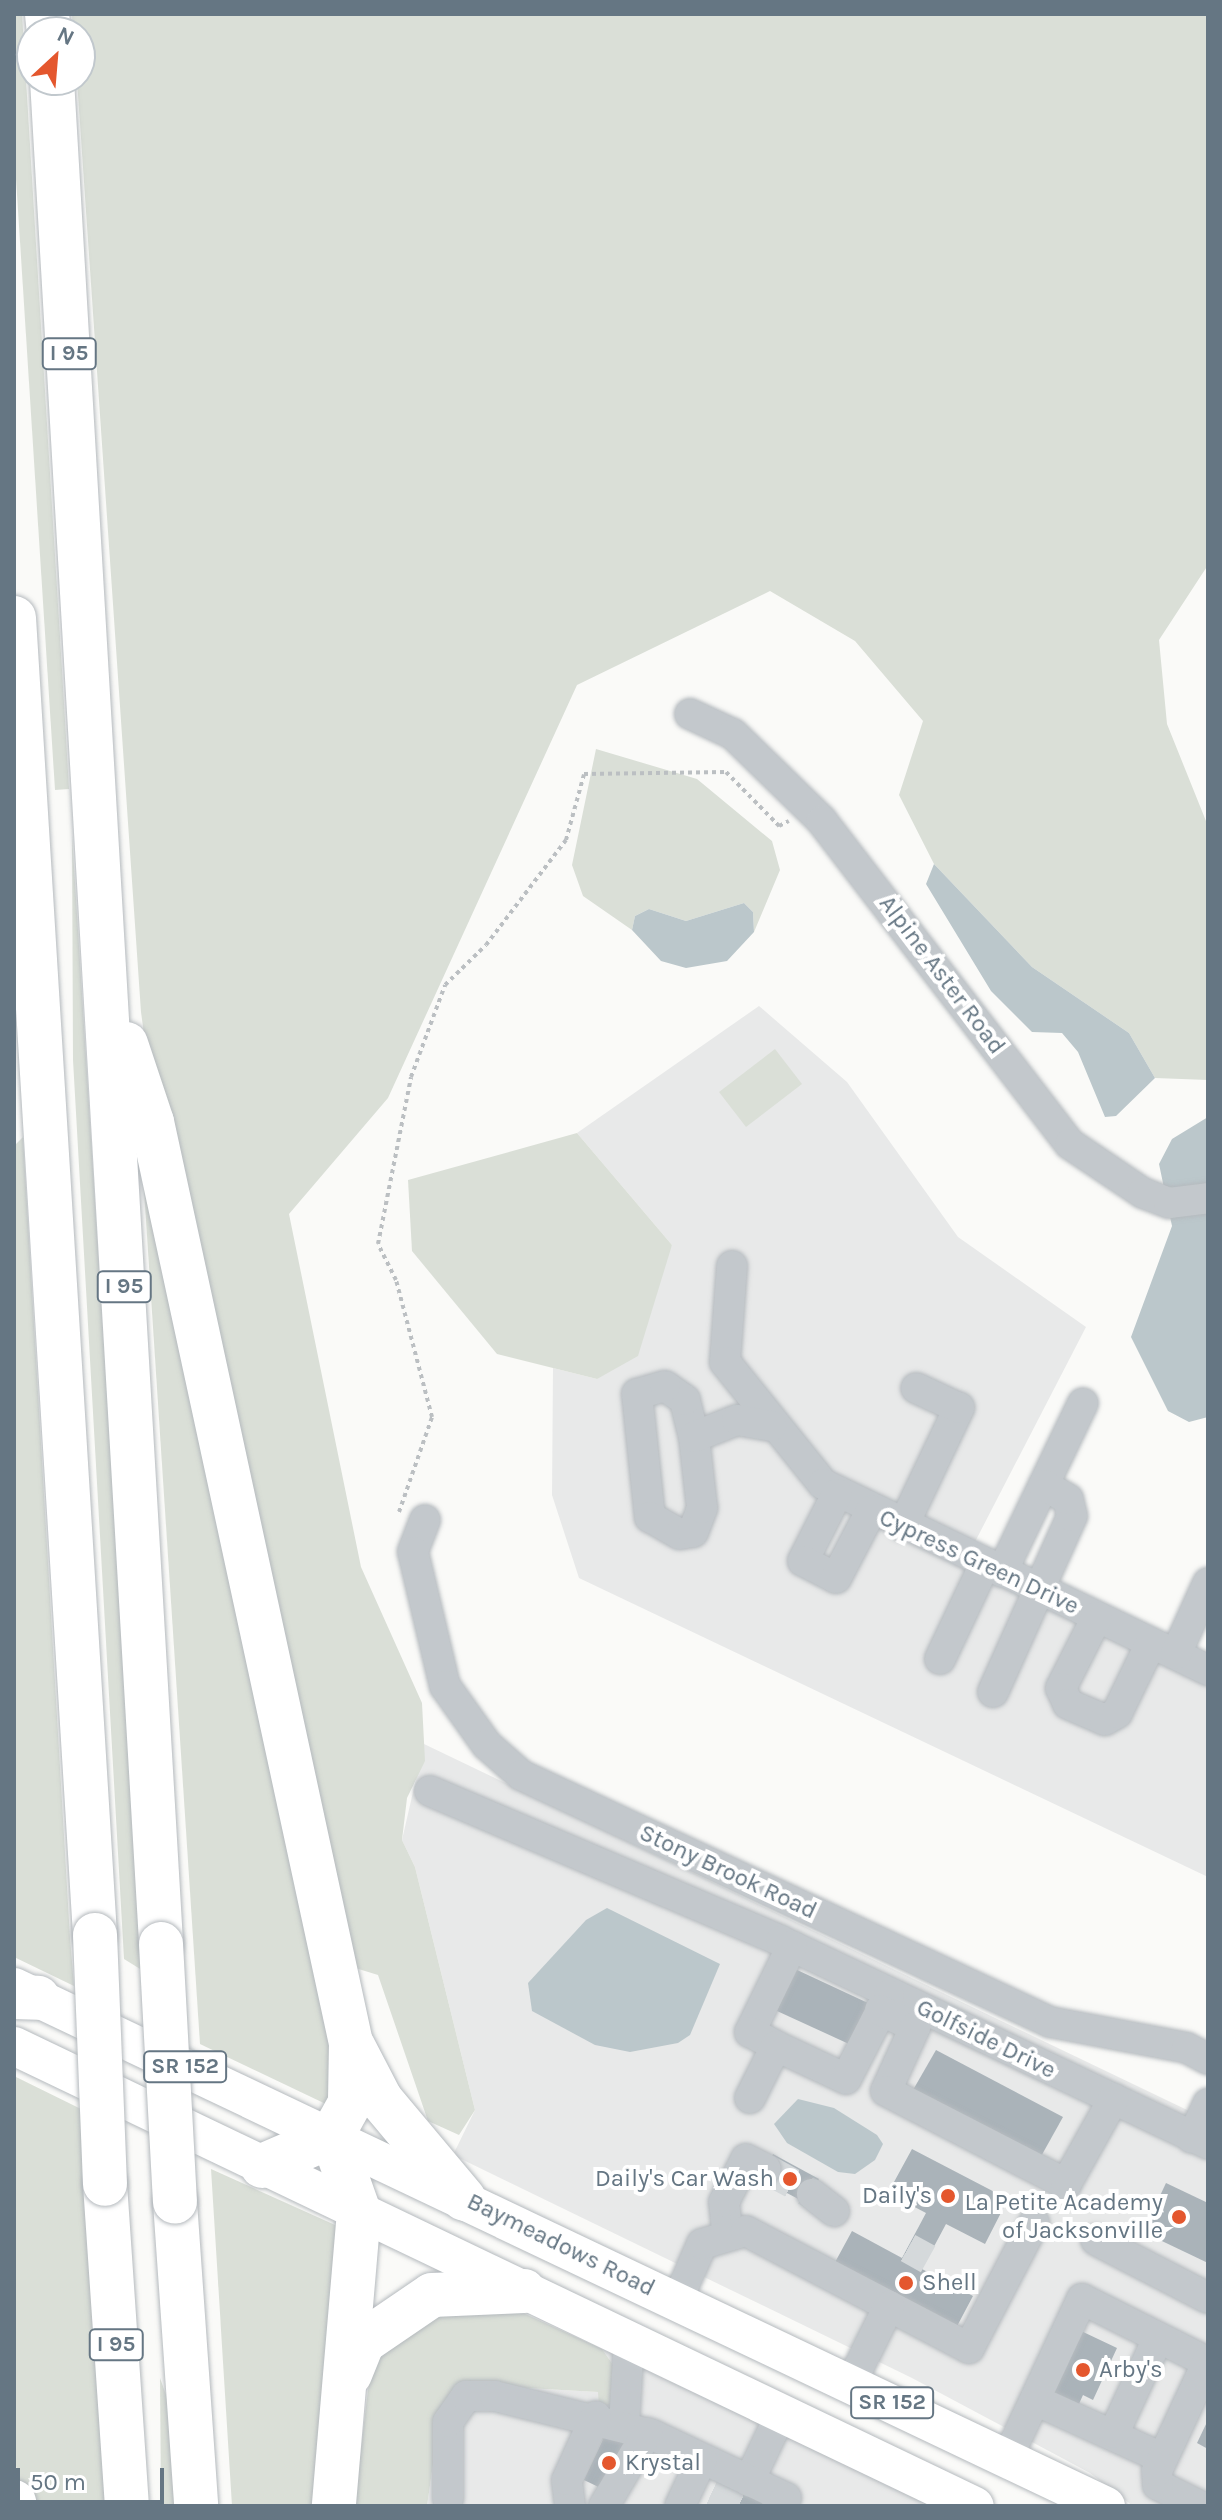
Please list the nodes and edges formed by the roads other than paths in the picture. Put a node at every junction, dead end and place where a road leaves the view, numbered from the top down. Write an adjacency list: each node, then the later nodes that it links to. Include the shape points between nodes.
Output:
1 (53, 96): 6 (highway, I 95)
2 (14, 618): 4 (highway, I 95)
3 (690, 714): 7 (street, Alpine Aster Road, via 733,734 822,821 1070,1144 1143,1193 1169,1203)
4 (26, 813): 5 (highway); 66 (highway, I 95, bridge)
5 (14, 953)
6 (108, 991): 31 (highway, via 152,1122); 67 (highway, I 95, bridge)
7 (1208, 1198)
8 (732, 1266): 11 (street, Cypress Green Drive, via 725,1362)
9 (916, 1388): 17 (street, via 959,1408)
10 (1083, 1403): 13 (street)
11 (771, 1426): 12 (street, via 737,1420); 14 (street, Cypress Green Drive)
12 (694, 1437)
13 (1044, 1485): 18 (street); 20 (street, via 1068,1499 1072,1516)
14 (837, 1494): 15 (street, Cypress Green Drive); 15 (street, via 803,1561 836,1578)
15 (871, 1511): 17 (street, Cypress Green Drive)
16 (425, 1520): 34 (street, Stony Brook Road, via 413,1552 445,1686 487,1745 521,1775 1050,2022 1187,2048)
17 (903, 1526): 18 (street, Cypress Green Drive)
18 (994, 1568): 20 (street, Cypress Green Drive); 23 (street)
19 (1208, 1583): 22 (street)
20 (1041, 1591): 21 (street, Cypress Green Drive); 25 (street)
21 (1097, 1617): 22 (street, Cypress Green Drive); 22 (street, via 1061,1688 1068,1704 1105,1720 1117,1713)
22 (1164, 1649): 24 (street, Cypress Green Drive)
23 (940, 1659)
24 (1208, 1670)
25 (993, 1692)
26 (430, 1791): 27 (street, Golfside Drive)
27 (792, 1946): 29 (street, Golfside Drive); 33 (street, via 750,2032)
28 (22, 1994): 38 (main road, Baymeadows Road / SR 152)
29 (885, 2002): 30 (street, Golfside Drive); 33 (street, via 846,2079)
30 (920, 2018): 36 (street, Golfside Drive); 36 (street, via 886,2091 1066,2184)
31 (351, 2043): 38 (highway, via 350,2103); 42 (highway, via 381,2100)
32 (14, 2046): 40 (main road, SR 152)
33 (776, 2046): 35 (street)
34 (1208, 2059)
35 (750, 2098)
36 (1114, 2098): 39 (street, Golfside Drive)
37 (1208, 2104): 39 (street)
38 (332, 2136): 40 (highway); 42 (main road, Baymeadows Road / SR 152); 43 (highway)
39 (1200, 2141)
40 (262, 2166): 43 (main road, SR 152)
41 (766, 2169): 45 (street, via 746,2159 724,2202)
42 (464, 2199): 49 (main road, Baymeadows Road / SR 152)
43 (359, 2212): 47 (main road, SR 152); 54 (highway)
44 (1034, 2223): 50 (street, via 969,2348)
45 (727, 2230): 49 (street, via 702,2244); 50 (street, via 746,2231)
46 (1096, 2240): 48 (street)
47 (524, 2291): 52 (main road, SR 152); 54 (highway, via 472,2288 407,2307 363,2342)
48 (1208, 2298)
49 (677, 2301): 55 (main road, Baymeadows Road / SR 152)
50 (889, 2306): 55 (street)
51 (1158, 2338): 53 (street); 56 (street, via 1082,2299); 59 (street)
52 (629, 2341): 57 (main road, SR 152); 58 (street)
53 (1208, 2361): 62 (street)
54 (347, 2380): 68 (highway)
55 (851, 2383): 60 (main road, Baymeadows Road / SR 152)
56 (1035, 2400): 59 (street); 60 (street)
57 (781, 2414): 61 (street); 65 (main road, SR 152)
58 (630, 2427): 63 (street); 64 (street, via 466,2396 448,2422); 69 (street, via 567,2480); 70 (street); 71 (street)
59 (1106, 2432): 62 (street)
60 (1007, 2459): 73 (main road, Baymeadows Road / SR 152)
61 (749, 2481): 63 (street); 72 (street, via 786,2498)
62 (1156, 2483): 74 (street)
63 (693, 2491)
64 (448, 2499)
65 (968, 2505)
66 (127, 2506)
67 (196, 2506)
68 (334, 2506)
69 (570, 2506)
70 (604, 2506)
71 (620, 2506)
72 (782, 2506)
73 (1106, 2506)
74 (1200, 2506)

